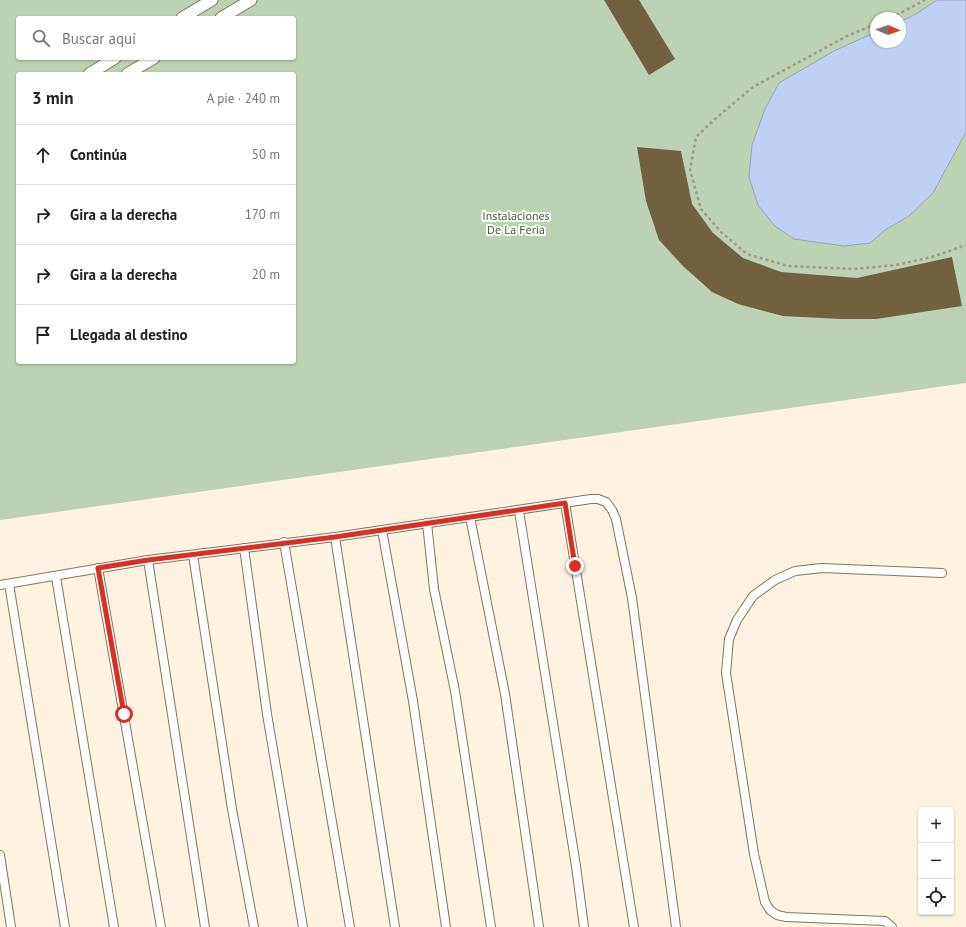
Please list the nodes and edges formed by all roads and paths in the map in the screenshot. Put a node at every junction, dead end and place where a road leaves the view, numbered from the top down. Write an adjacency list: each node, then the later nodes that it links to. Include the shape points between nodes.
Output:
1 (212, 0): 5 (street)
2 (251, 0): 6 (street)
3 (925, 0): 4 (path)
4 (902, 12)
5 (185, 16)
6 (223, 16)
7 (870, 27): 12 (path, via 753,87 696,137 690,170 701,209 721,232 747,254 788,266 854,268 896,265)
8 (112, 60): 10 (street)
9 (151, 60): 11 (street)
10 (92, 72)
11 (130, 72)
12 (966, 245)
13 (565, 503): 14 (lane); 42 (lane); 43 (lane, via 598,499 606,502 616,519 632,598)
14 (519, 511): 15 (lane); 41 (lane)
15 (470, 518): 16 (lane); 40 (lane, via 505,694)
16 (427, 524): 17 (lane); 39 (lane, via 434,589 455,691)
17 (382, 530): 18 (lane); 38 (lane, via 413,701)
18 (335, 537): 19 (lane); 37 (lane)
19 (284, 542): 20 (lane); 36 (lane)
20 (244, 548): 21 (lane); 35 (lane, via 267,714)
21 (193, 554): 22 (lane); 34 (lane, via 232,809)
22 (148, 560): 23 (lane); 33 (lane)
23 (98, 568): 25 (lane); 32 (lane)
24 (942, 573): 44 (lane, via 822,568 795,571 775,580 753,596 736,620 729,639 726,673 754,854 764,902 777,915 786,917 885,921)
25 (56, 577): 26 (lane); 31 (lane)
26 (9, 584): 27 (lane); 30 (lane)
27 (0, 585)
28 (0, 855): 29 (lane)
29 (11, 927)
30 (65, 927)
31 (114, 927)
32 (161, 927)
33 (205, 927)
34 (254, 927)
35 (303, 927)
36 (350, 927)
37 (396, 927)
38 (446, 927)
39 (491, 927)
40 (539, 927)
41 (584, 927)
42 (634, 927)
43 (676, 927)
44 (892, 927)

